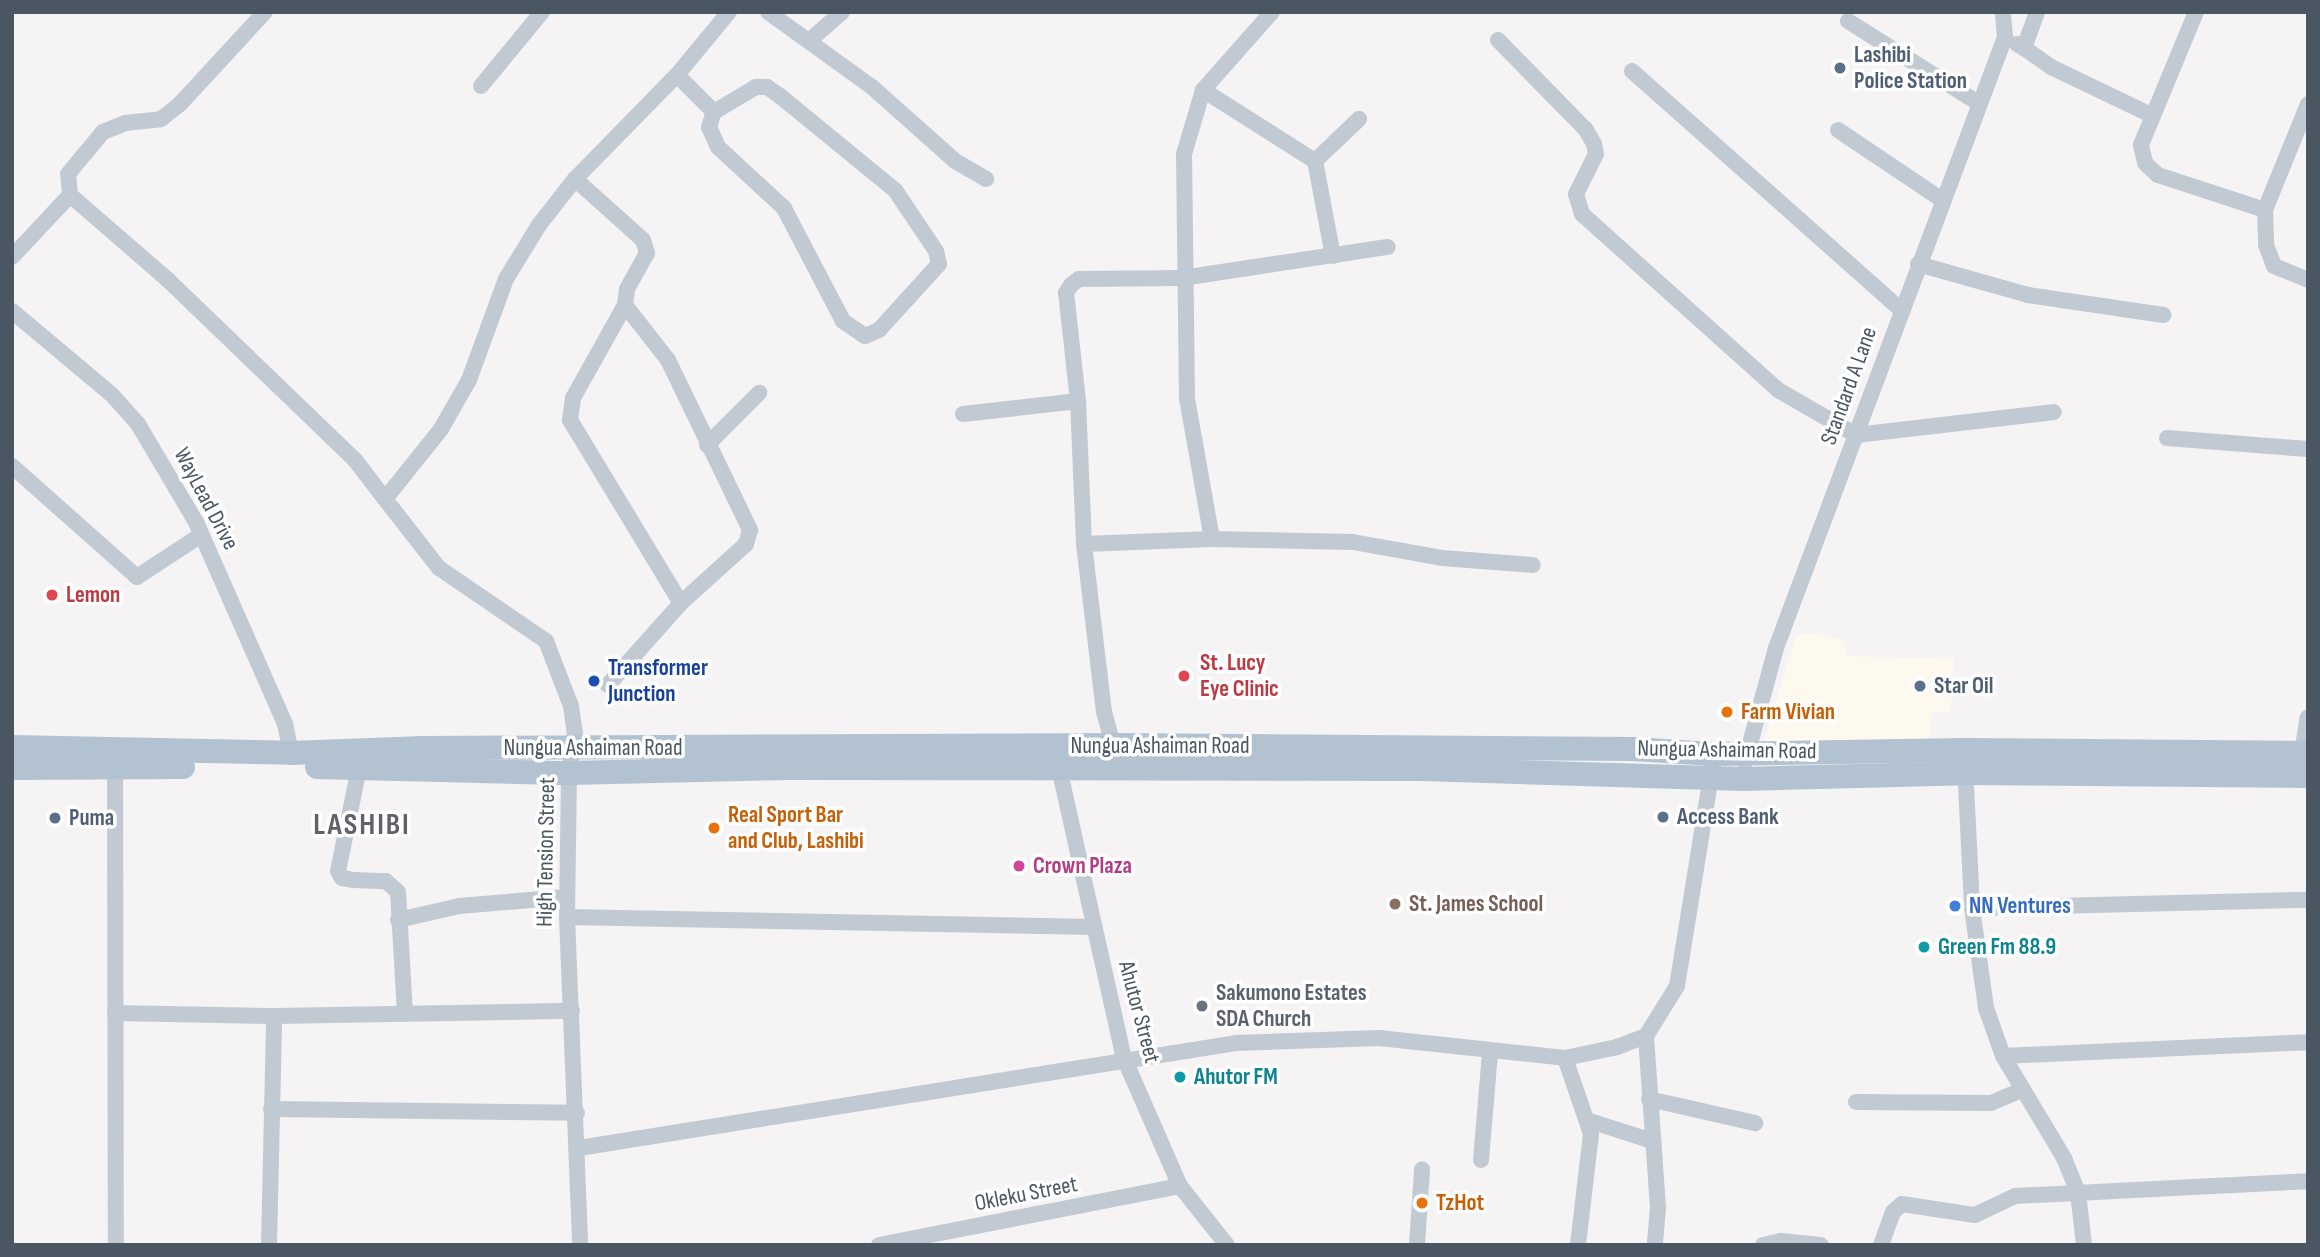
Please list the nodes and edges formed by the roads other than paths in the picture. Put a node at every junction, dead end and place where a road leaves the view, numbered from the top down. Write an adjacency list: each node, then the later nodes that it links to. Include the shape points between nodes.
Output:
1 (265, 12): 28 (street, via 161,119 125,123 103,132 68,174)
2 (542, 12): 17 (street)
3 (729, 12): 16 (street)
4 (768, 12): 13 (street)
5 (842, 12): 13 (street)
6 (1272, 12): 18 (street)
7 (2003, 12): 11 (street, Standard A Lane)
8 (2037, 12): 14 (street)
9 (2196, 12): 22 (street)
10 (1848, 21): 19 (street)
11 (2005, 37): 14 (street); 19 (street, Standard A Lane)
12 (1497, 40): 45 (street, via 1586,130 1594,144 1596,154 1576,194 1582,214 1778,390)
13 (809, 41): 27 (street, via 872,87 955,161)
14 (2024, 48): 22 (street, via 2053,68)
15 (1632, 71): 38 (street)
16 (677, 75): 21 (street); 26 (street)
17 (481, 86)
18 (1203, 90): 25 (street); 35 (street, via 1184,154)
19 (1978, 103): 29 (street, Standard A Lane)
20 (2308, 104): 30 (street)
21 (713, 112): 21 (street, via 756,87 766,87 907,202 939,264 879,330 865,336 843,321 784,208 718,147 709,127)
22 (2151, 115): 30 (street, via 2141,145 2145,163 2158,175)
23 (1359, 119): 25 (street)
24 (1838, 130): 29 (street)
25 (1315, 161): 32 (street)
26 (575, 179): 37 (street, via 643,240 647,253 627,289); 50 (street, via 539,225 506,279 469,380 441,429)
27 (986, 179)
28 (70, 195): 33 (street); 50 (street, High Tension Street, via 168,280 355,460)
29 (1942, 200): 34 (street, Standard A Lane)
30 (2265, 210): 36 (street, via 2266,245 2274,266)
31 (1388, 247): 32 (street)
32 (1332, 256): 35 (street)
33 (12, 257)
34 (1918, 264): 38 (street, Standard A Lane); 40 (street, via 2028,295)
35 (1182, 278): 42 (street, via 1079,279 1071,285 1066,293); 52 (street, via 1186,398)
36 (2308, 280)
37 (625, 305): 47 (street, via 668,360); 55 (street, via 573,398 570,420)
38 (1900, 310): 45 (street, Standard A Lane)
39 (12, 311): 51 (street, WayLead Drive, via 138,424)
40 (2164, 315)
41 (759, 393): 47 (street)
42 (1078, 401): 44 (street); 53 (street)
43 (2054, 412): 45 (street)
44 (963, 414)
45 (1856, 435): 61 (street, Standard A Lane, via 1776,648)
46 (2167, 438): 48 (street)
47 (707, 445): 55 (street, via 751,530 746,544)
48 (2308, 449)
49 (12, 467): 51 (street, via 137,577)
50 (385, 499): 63 (street, High Tension Street, via 439,568 546,641 571,706)
51 (201, 535): 60 (street, WayLead Drive, via 285,724)
52 (1212, 539): 53 (street); 54 (street, via 1353,542 1442,558)
53 (1084, 544): 58 (street, via 1104,712)
54 (1533, 565)
55 (681, 603): 56 (street)
56 (608, 685)
57 (2308, 717): 65 (street)
58 (1113, 745): 63 (main road, Nungua Ashaiman Road); 66 (main road, Nungua Ashaiman Road, via 1633,749)
59 (12, 747): 62 (main road, Nungua Ashaiman Road)
60 (291, 753): 62 (main road, Nungua Ashaiman Road); 63 (main road, Nungua Ashaiman Road)
61 (1746, 754): 64 (main road, Nungua Ashaiman Road); 66 (main road, Nungua Ashaiman Road); 70 (street, Standard A Lane)
62 (115, 758): 67 (main road, Nungua Ashaiman Road); 68 (main road, Nungua Ashaiman Road); 78 (street)
63 (570, 761): 68 (main road, Nungua Ashaiman Road); 69 (main road, Nungua Ashaiman Road); 71 (street, High Tension Street)
64 (1965, 761): 65 (main road, Nungua Ashaiman Road); 70 (main road, Nungua Ashaiman Road); 73 (street)
65 (2306, 761)
66 (1712, 766): 69 (main road, Nungua Ashaiman Road); 70 (main road, Nungua Ashaiman Road); 81 (street, via 1677,986)
67 (12, 768)
68 (359, 768): 75 (street, via 338,871 342,878 393,885 398,892)
69 (1059, 768): 76 (street, Ahutor Street)
70 (1744, 779)
71 (567, 897): 74 (street, High Tension Street); 75 (street, via 460,906)
72 (2308, 900): 73 (street)
73 (1972, 908): 85 (street, via 1986,1008)
74 (567, 917): 76 (street); 77 (street, High Tension Street)
75 (398, 920): 79 (street)
76 (1095, 927): 86 (street, Ahutor Street)
77 (572, 1011): 79 (street); 92 (street, High Tension Street)
78 (115, 1013): 80 (street); 102 (street)
79 (405, 1014): 80 (street)
80 (274, 1016): 91 (street)
81 (1646, 1036): 87 (street); 89 (street)
82 (2307, 1042): 83 (street); 85 (street)
83 (2308, 1049)
84 (1490, 1053): 86 (street, via 1379,1038 1236,1043); 87 (street); 97 (street)
85 (2003, 1056): 88 (street)
86 (1124, 1058): 96 (street); 100 (street, Ahutor Street)
87 (1565, 1058): 93 (street)
88 (2021, 1090): 90 (street, via 1991,1103); 101 (street, via 2064,1158)
89 (1648, 1099): 94 (street); 95 (street)
90 (1856, 1102)
91 (271, 1109): 92 (street); 103 (street)
92 (577, 1114): 96 (street, High Tension Street)
93 (1590, 1121): 95 (street); 108 (street)
94 (1755, 1123)
95 (1652, 1141): 109 (street, via 1658,1208)
96 (579, 1148): 104 (street, High Tension Street)
97 (1481, 1160)
98 (1422, 1169): 107 (street)
99 (2308, 1181): 101 (street)
100 (1181, 1186): 105 (street, Okleku Street); 106 (street, Ahutor Street)
101 (2078, 1193): 112 (street, via 2015,1196 1975,1214 1902,1204 1893,1212); 113 (street)
102 (116, 1245)
103 (269, 1245)
104 (580, 1245)
105 (879, 1245)
106 (1227, 1245)
107 (1417, 1245)
108 (1578, 1245)
109 (1655, 1245)
110 (1763, 1245): 111 (street, via 1781,1241)
111 (1821, 1245)
112 (1881, 1245)
113 (2084, 1245)

